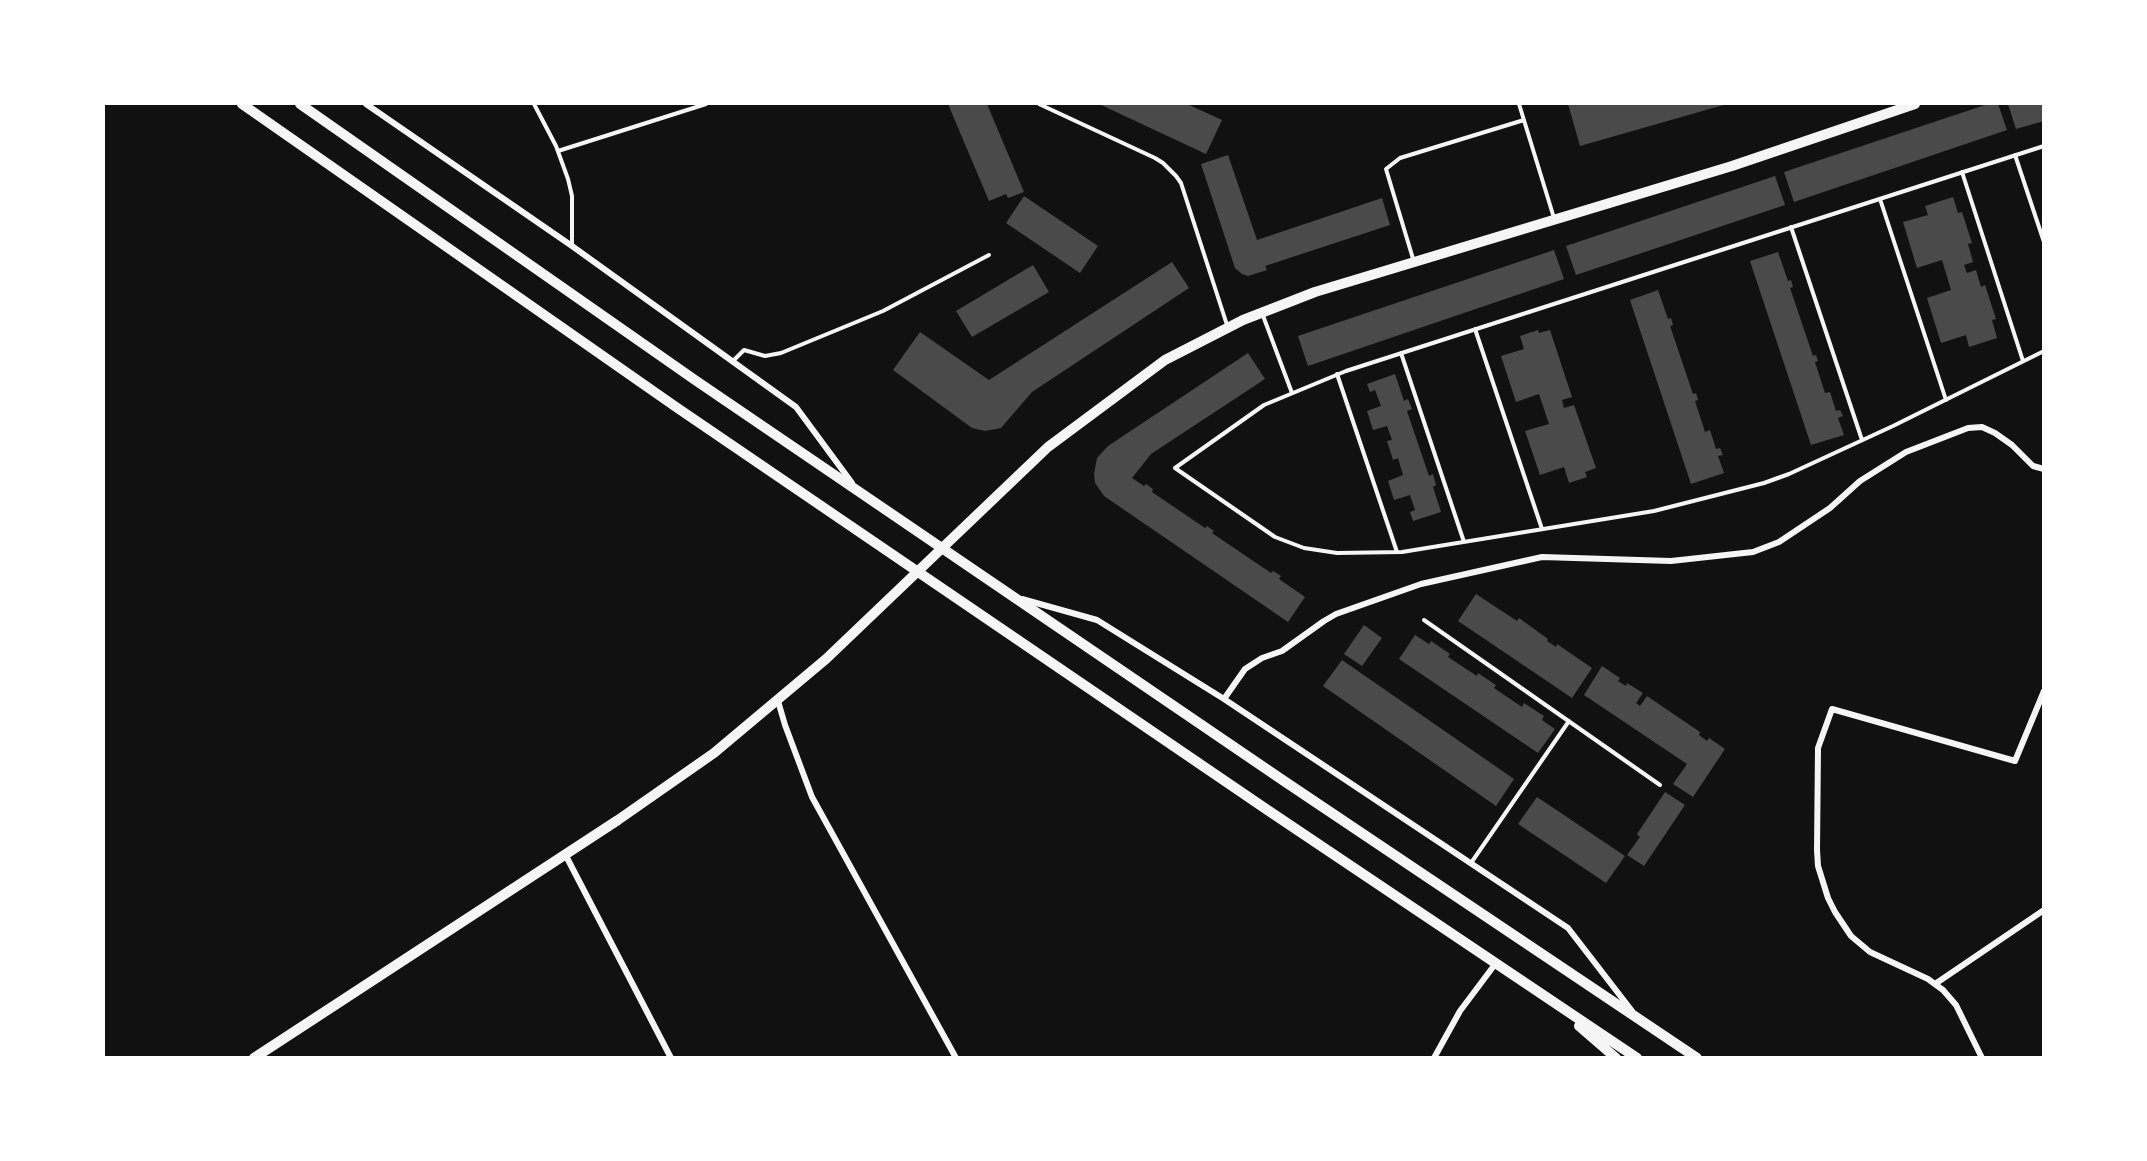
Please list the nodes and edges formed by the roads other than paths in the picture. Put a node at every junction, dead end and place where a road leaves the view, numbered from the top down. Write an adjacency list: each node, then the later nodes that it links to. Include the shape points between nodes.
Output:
1 (242, 104): 47 (street, via 676,407)
2 (300, 104): 33 (street)
3 (366, 104): 18 (street)
4 (534, 104): 11 (lane)
5 (706, 104): 11 (lane)
6 (1039, 104): 22 (lane, via 1155,158 1176,176)
7 (1520, 104): 9 (lane)
8 (1915, 104): 15 (street)
9 (1524, 120): 15 (lane); 20 (lane, via 1400,158 1386,169)
10 (2043, 146): 12 (lane)
11 (558, 151): 18 (lane, via 572,196)
12 (2015, 155): 13 (lane); 17 (lane)
13 (1962, 172): 14 (lane); 26 (lane)
14 (1880, 199): 16 (lane); 30 (lane)
15 (1555, 220): 20 (street)
16 (1791, 227): 23 (lane); 31 (lane)
17 (2043, 242)
18 (572, 246): 27 (street)
19 (989, 255): 27 (lane, via 883,311 782,353 765,356 744,350)
20 (1414, 262): 21 (street)
21 (1262, 312): 22 (street); 29 (lane)
22 (1228, 327): 41 (street, via 1165,360 1048,447)
23 (1475, 329): 25 (lane); 34 (lane)
24 (2043, 351): 26 (lane)
25 (1401, 353): 28 (lane); 35 (lane)
26 (2023, 361): 30 (lane)
27 (732, 362): 33 (street, via 796,407)
28 (1337, 374): 29 (lane); 36 (lane)
29 (1292, 393): 36 (lane, via 1264,405 1175,468 1275,537 1304,548 1337,553)
30 (1946, 400): 31 (lane)
31 (1862, 441): 34 (lane, via 1789,474 1736,492 1654,511)
32 (2043, 469): 40 (street, via 2033,466 1995,433 1982,427 1968,428 1906,452 1779,542 1753,552 1671,561 1542,557 1421,584 1324,621 1282,651 1245,669)
33 (857, 491): 37 (street)
34 (1542, 529): 35 (lane)
35 (1464, 542): 36 (lane)
36 (1397, 552)
37 (1011, 596): 40 (street, via 1097,620); 50 (street)
38 (1424, 620): 42 (lane)
39 (2043, 691): 48 (street, via 2015,760 1832,709 1818,748 1816,850 1828,898 1842,925 1861,946)
40 (1224, 699): 45 (street)
41 (778, 701): 44 (street, via 714,753); 53 (street, via 812,797)
42 (1569, 721): 43 (lane); 45 (lane)
43 (1660, 785)
44 (565, 854): 51 (street); 52 (street)
45 (1471, 863): 50 (street, via 1568,928)
46 (2043, 910): 48 (street)
47 (1496, 963): 49 (street); 54 (street, via 1460,1011)
48 (1935, 984): 58 (street, via 1956,1005)
49 (1542, 994): 55 (street); 56 (street)
50 (1638, 1018): 57 (street)
51 (254, 1058)
52 (671, 1058)
53 (956, 1058)
54 (1434, 1058)
55 (1616, 1058)
56 (1637, 1058)
57 (1697, 1058)
58 (1982, 1058)

